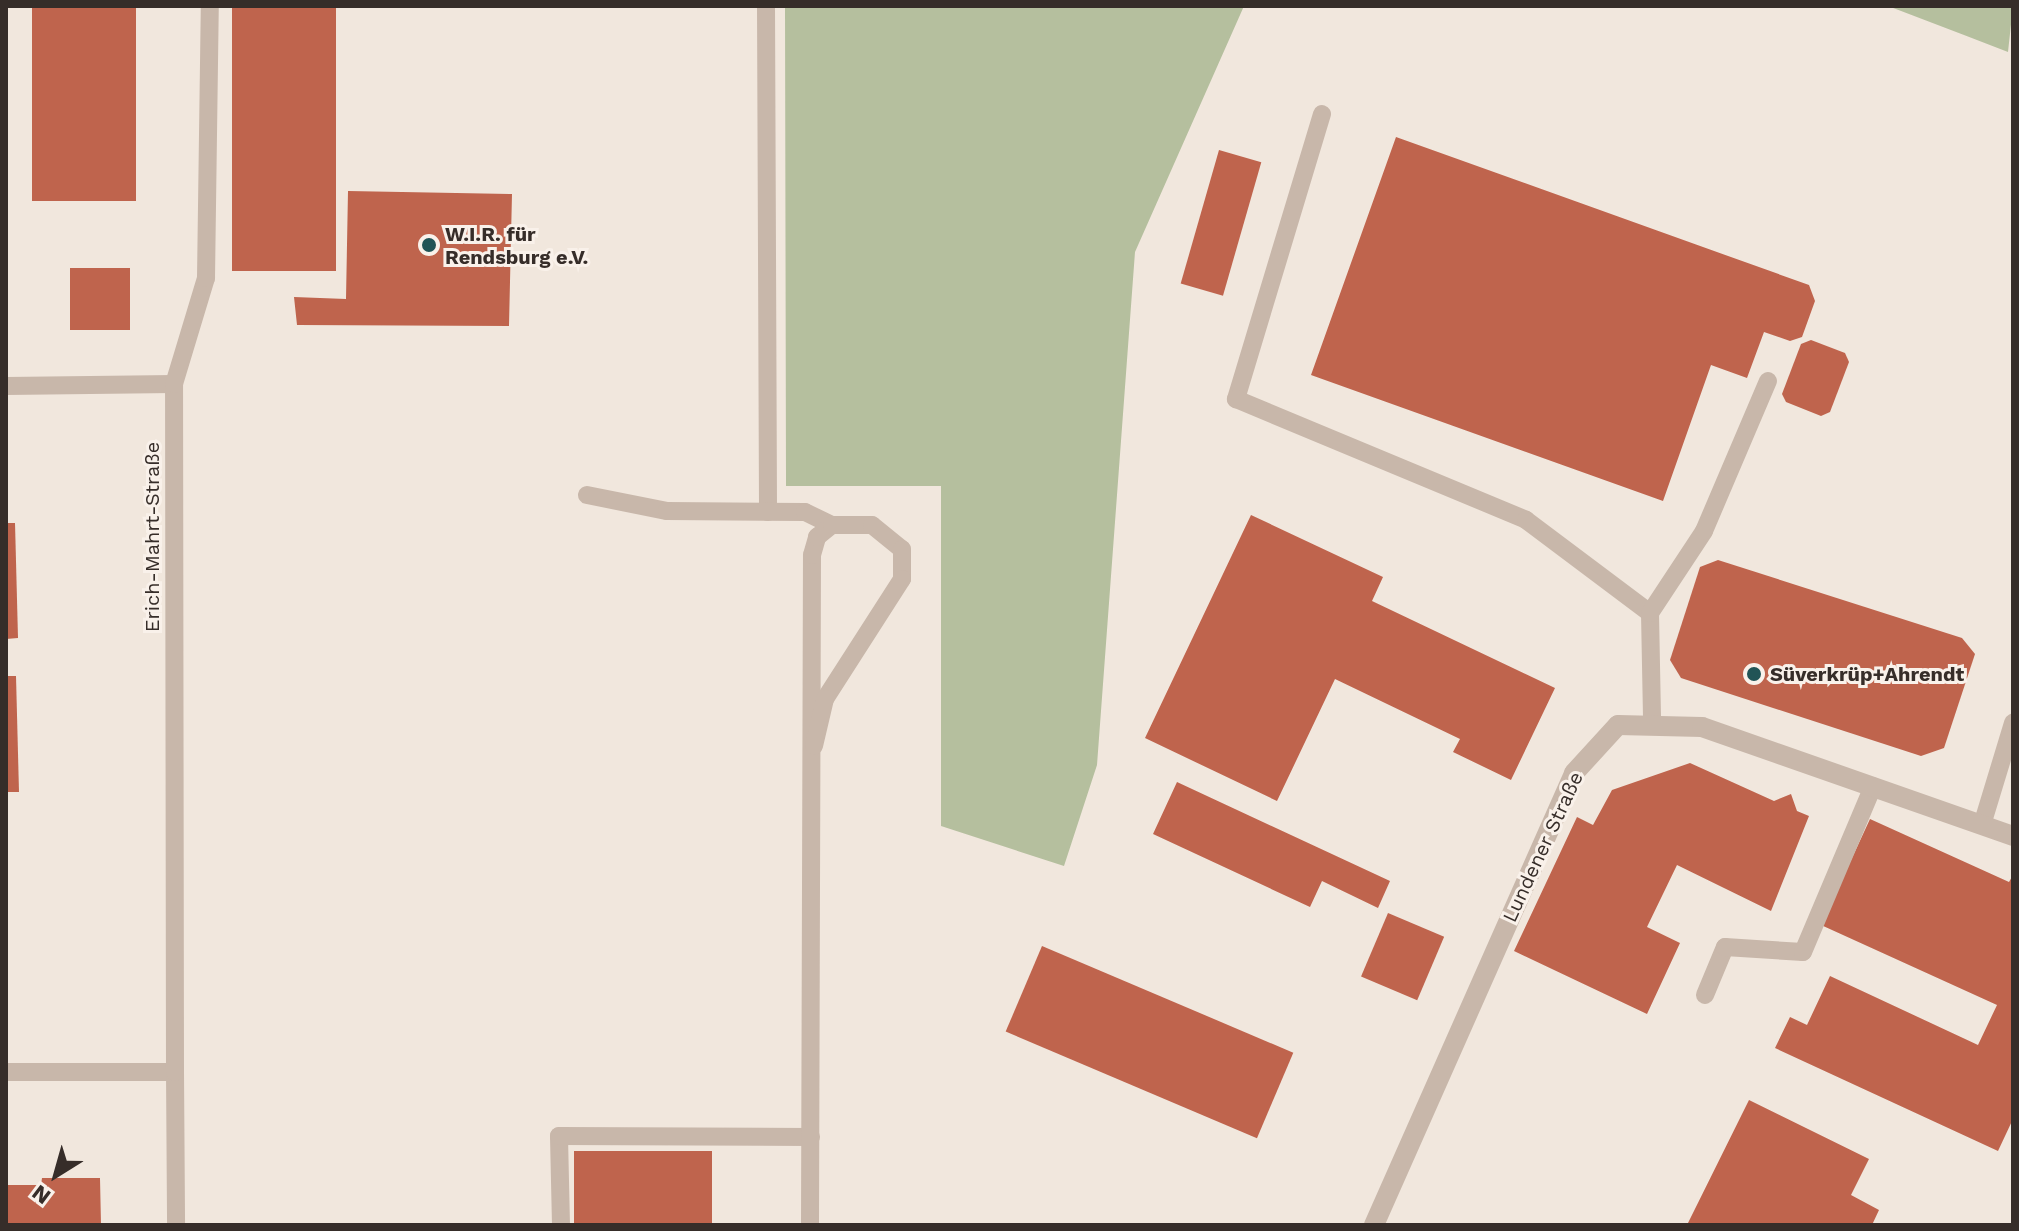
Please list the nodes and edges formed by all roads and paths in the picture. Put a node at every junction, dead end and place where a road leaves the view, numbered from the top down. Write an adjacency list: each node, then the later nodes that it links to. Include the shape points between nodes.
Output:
1 (210, 6): 5 (lane, Erich-Mahrt-Straße, via 206,278)
2 (766, 6): 8 (lane)
3 (1322, 114): 10 (lane, via 1236,399 1526,520)
4 (1768, 381): 10 (lane, via 1704,531)
5 (174, 384): 6 (lane); 19 (lane, Erich-Mahrt-Straße)
6 (6, 386)
7 (587, 495): 8 (lane, via 651,509)
8 (768, 512): 9 (lane, via 805,512)
9 (832, 525): 13 (lane, via 817,537 812,555); 13 (lane, via 872,525 894,536 902,579 825,699)
10 (1650, 613): 11 (lane)
11 (1652, 722): 14 (street, Lundener Straße, via 1702,727); 24 (street, Lundener Straße, via 1618,725 1574,773)
12 (2013, 723): 15 (lane)
13 (814, 746): 20 (lane)
14 (1873, 786): 15 (street, Lundener Straße); 17 (lane, via 1803,952 1725,947)
15 (1982, 825): 16 (street, Lundener Straße)
16 (2013, 836)
17 (1705, 995)
18 (6, 1072): 19 (lane)
19 (175, 1072): 21 (lane, Erich-Mahrt-Straße)
20 (811, 1137): 22 (lane, via 559,1136); 23 (lane)
21 (176, 1225)
22 (561, 1225)
23 (810, 1225)
24 (1374, 1225)

